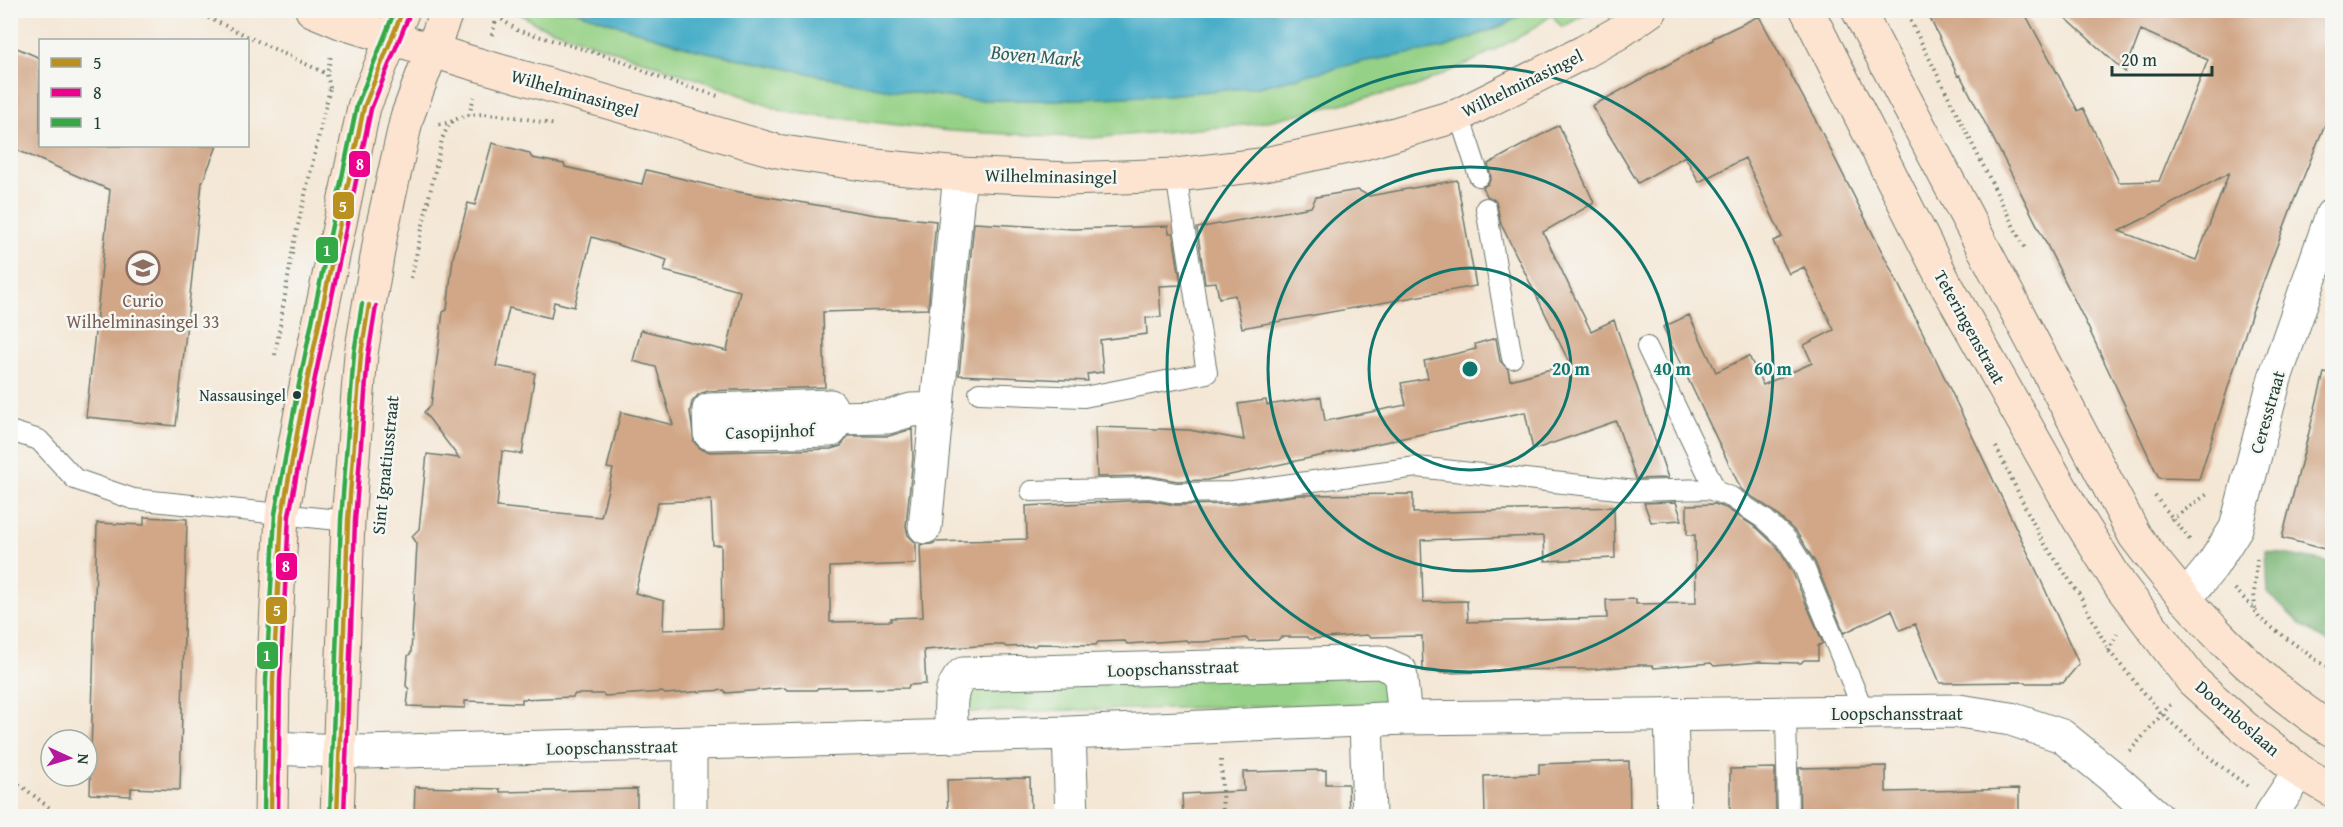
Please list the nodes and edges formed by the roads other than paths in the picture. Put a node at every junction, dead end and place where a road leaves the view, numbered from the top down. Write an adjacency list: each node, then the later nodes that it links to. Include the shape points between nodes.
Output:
1 (312, 10): 6 (main road, Wilhelminasingel, via 343,23)
2 (447, 10): 7 (main road)
3 (1651, 10): 8 (main road, Wilhelminasingel, via 1592,48)
4 (1807, 10): 27 (main road, Teteringenstraat, via 1943,279 2078,518)
5 (1858, 10): 26 (main road, via 2135,536)
6 (397, 24): 7 (main road, Wilhelminasingel); 23 (main road, via 364,107)
7 (432, 51): 9 (main road, Wilhelminasingel, via 777,151); 24 (main road, Sint Ignatiusstraat, via 407,117 372,283 361,354)
8 (1459, 115): 10 (main road, Wilhelminasingel, via 1360,144 1260,165); 11 (lane)
9 (960, 174): 10 (main road, Wilhelminasingel, via 1068,179); 18 (street)
10 (1176, 175): 17 (lane, via 1207,373 1084,397)
11 (1479, 176)
12 (1486, 208): 16 (lane)
13 (2332, 215): 14 (street, Ceresstraat)
14 (2320, 288): 26 (street, Ceresstraat, via 2275,378 2236,528)
15 (1647, 347): 22 (lane)
16 (1512, 358)
17 (979, 393)
18 (937, 409): 19 (street, Casopijnhof, via 911,410 888,417); 25 (street)
19 (831, 418)
20 (10, 431): 23 (lane, Sint Ignatiusstraat, via 39,440 75,478 133,499)
21 (1031, 491): 22 (lane, via 1149,488 1176,493 1233,492 1417,468 1636,490)
22 (1716, 491): 28 (lane, via 1764,519 1793,548)
23 (282, 515): 24 (lane, Sint Ignatiusstraat); 37 (main road)
24 (348, 522): 38 (main road, Sint Ignatiusstraat)
25 (925, 527)
26 (2185, 599): 27 (main road); 33 (main road, via 2252,666)
27 (2155, 632): 39 (main road, Doornboslaan, via 2192,680)
28 (1864, 712): 30 (street, Loopschansstraat); 49 (street, Loopschansstraat, via 1959,711 2011,719 2062,736)
29 (1671, 714): 30 (street, Loopschansstraat); 31 (street, Loopschansstraat); 47 (street)
30 (1786, 714): 48 (lane)
31 (1405, 718): 32 (street, Loopschansstraat); 35 (street, Loopschansstraat, via 1400,672 1380,662 963,674 954,683 951,694)
32 (1366, 720): 34 (street, Loopschansstraat); 46 (street)
33 (2332, 730)
34 (1069, 733): 35 (street, Loopschansstraat); 45 (street)
35 (952, 736): 36 (street, Loopschansstraat)
36 (690, 745): 38 (street, Loopschansstraat); 44 (street)
37 (272, 748): 38 (street, Loopschansstraat); 42 (main road)
38 (338, 751): 43 (main road, Sint Ignatiusstraat)
39 (2300, 771): 40 (main road, Doornboslaan); 41 (street)
40 (2332, 790)
41 (2273, 812)
42 (271, 816)
43 (337, 816)
44 (690, 816)
45 (1072, 816)
46 (1369, 816)
47 (1674, 816)
48 (1788, 816)
49 (2156, 816)

